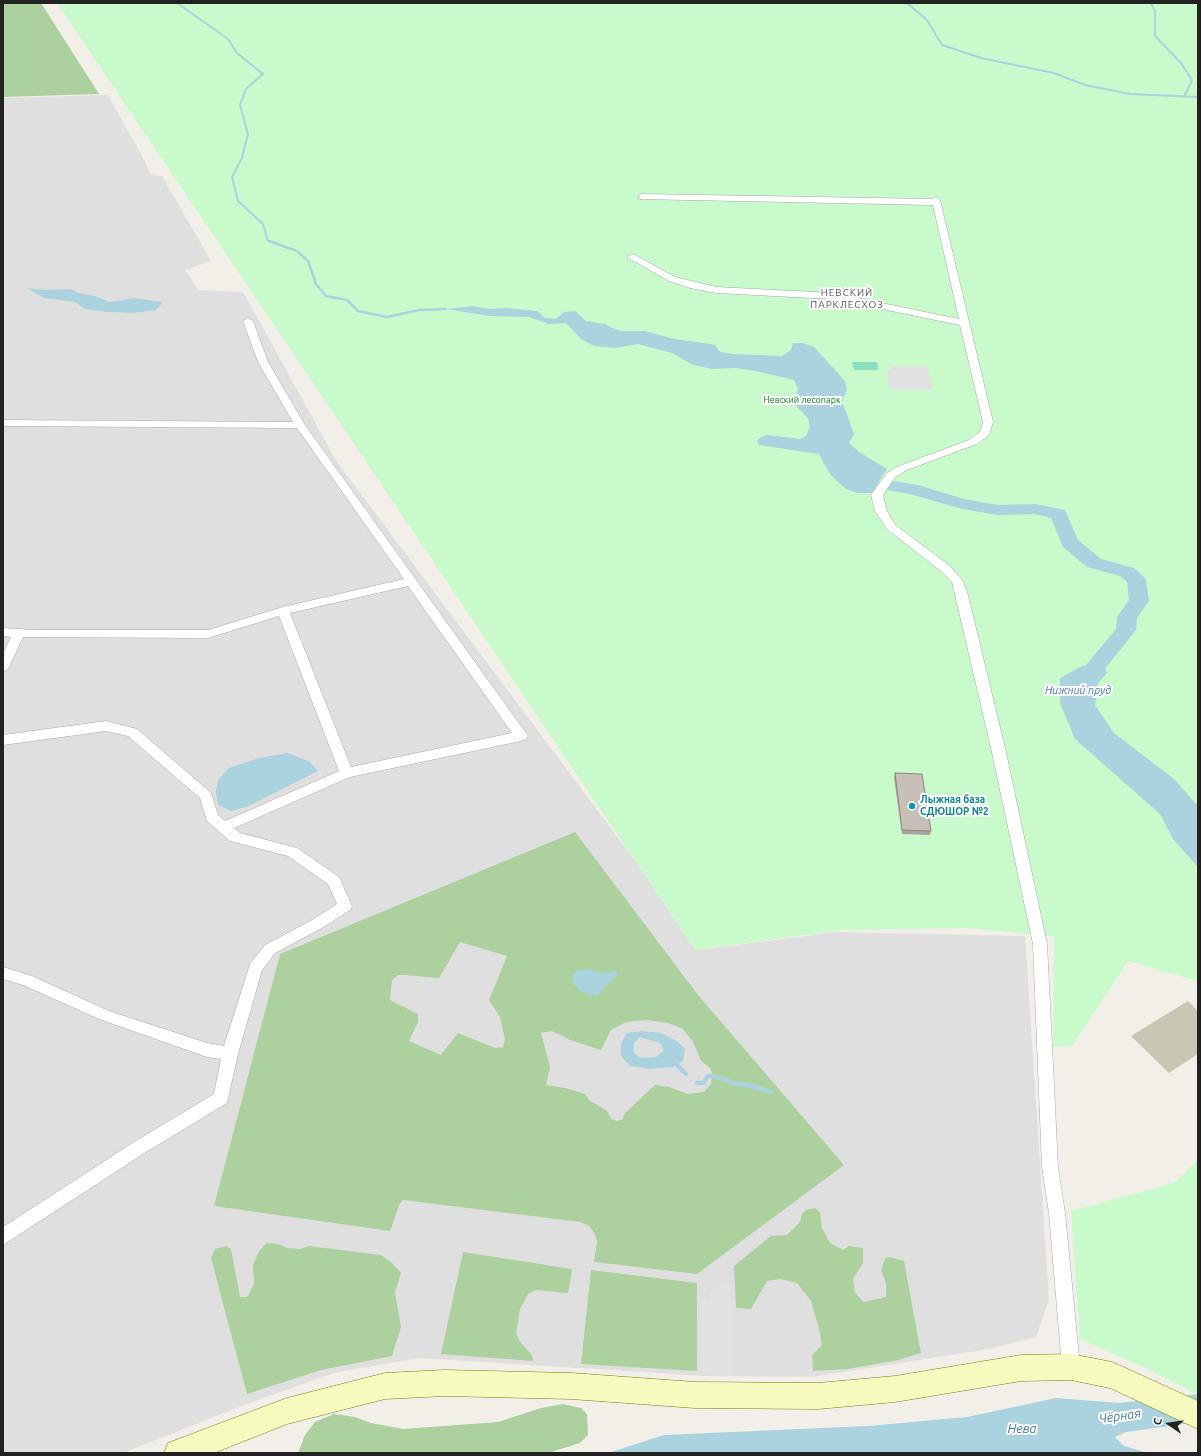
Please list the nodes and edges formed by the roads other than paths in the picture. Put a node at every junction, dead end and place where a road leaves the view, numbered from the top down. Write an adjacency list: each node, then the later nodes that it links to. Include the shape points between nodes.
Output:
1 (642, 196): 4 (street, via 936,201)
2 (632, 257): 4 (street, via 690,285 716,290 833,296)
3 (248, 321): 6 (street, via 263,362)
4 (965, 323): 18 (street, via 988,422 985,433 973,442 903,468 891,475 877,495 881,511 891,527 946,569 957,581 998,748 1040,944 1050,1167 1057,1214)
5 (3, 423): 6 (street)
6 (300, 425): 7 (street)
7 (412, 581): 8 (street); 13 (street, via 521,736)
8 (283, 611): 10 (street, via 208,634); 13 (street)
9 (3, 632): 10 (street)
10 (20, 633): 11 (street)
11 (3, 667)
12 (3, 740): 14 (street, via 106,726 132,732 206,796 212,817)
13 (347, 773): 14 (street)
14 (224, 826): 16 (street, via 235,837 292,852 334,881 345,906 270,949 255,968)
15 (3, 972): 16 (street, via 27,980 104,1015 207,1050)
16 (230, 1054): 17 (street, via 221,1098 140,1147)
17 (3, 1237)
18 (1071, 1367): 19 (main road, via 1112,1375); 20 (main road, via 1021,1368 895,1389 818,1396 695,1395 571,1386 445,1382 385,1386 287,1411)
19 (1198, 1415)
20 (178, 1453)

